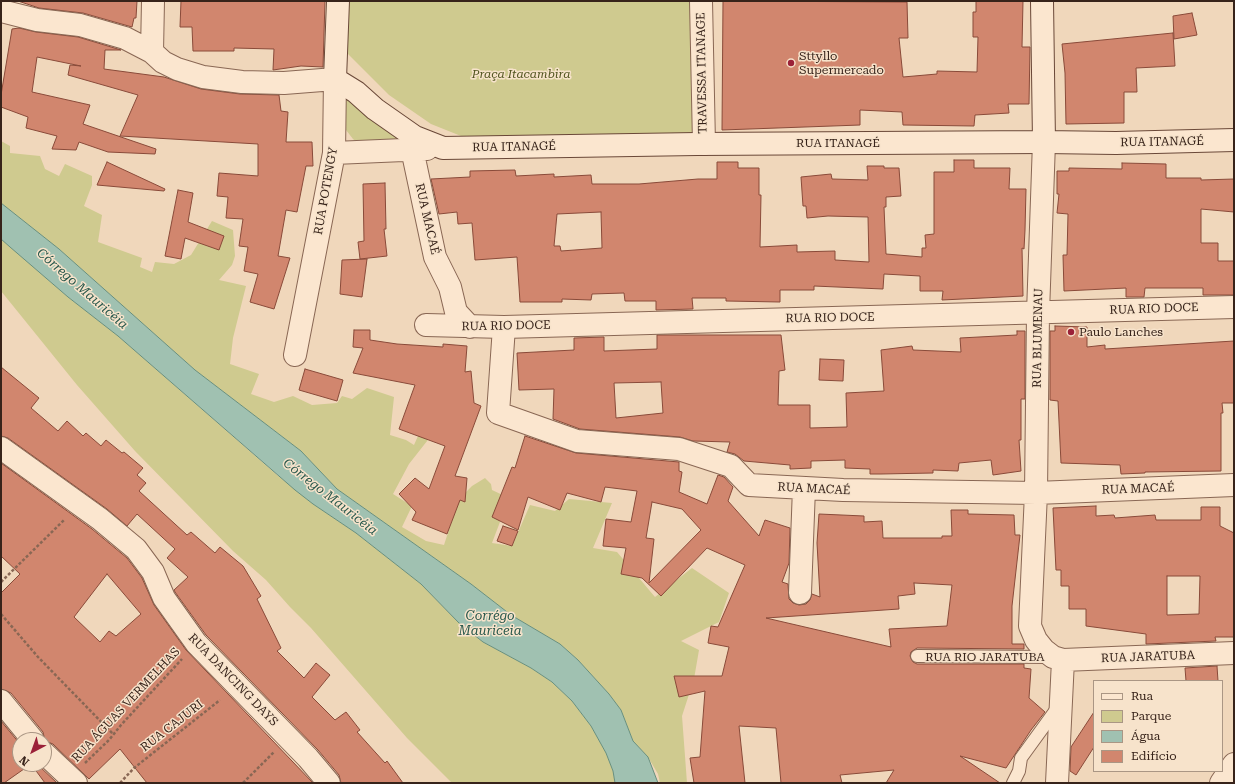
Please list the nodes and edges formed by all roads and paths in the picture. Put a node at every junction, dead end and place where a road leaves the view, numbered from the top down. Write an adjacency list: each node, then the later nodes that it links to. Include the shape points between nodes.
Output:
1 (153, 1): 6 (street)
2 (338, 1): 7 (street, RUA POTENGY)
3 (701, 1): 10 (street, TRAVESSA ITANAGE)
4 (1042, 1): 9 (street, RUA BLUMENAU)
5 (1, 11): 6 (street, via 37,20 80,25 125,38)
6 (152, 52): 7 (street, via 163,62 177,69 204,77 242,82)
7 (335, 79): 11 (street, RUA ITANAGÉ, via 409,133); 13 (street, RUA POTENGY)
8 (1234, 140): 9 (street, RUA ITANAGÉ)
9 (1044, 142): 10 (street, RUA ITANAGÉ); 15 (street, RUA BLUMENAU)
10 (704, 144): 11 (street, RUA ITANAGÉ)
11 (443, 148): 12 (street, RUA ITANAGÉ)
12 (412, 149): 13 (street, RUA ITANAGÉ); 17 (street, RUA MACAÉ, via 435,257 450,287 456,312)
13 (334, 154): 19 (street, RUA POTENGY)
14 (1234, 307): 15 (street, RUA RIO DOCE)
15 (1038, 312): 18 (street, RUA RIO DOCE); 23 (street, RUA BLUMENAU)
16 (426, 325): 17 (street, RUA RIO DOCE)
17 (470, 327): 18 (street, RUA RIO DOCE)
18 (504, 327): 22 (street, RUA MACAÉ, via 498,413 577,441 679,450 731,466 749,485)
19 (295, 355)
20 (1, 448): 24 (street, RUA DANCING DAYS)
21 (1234, 485): 23 (street, RUA MACAÉ)
22 (804, 488): 23 (street, RUA MACAÉ); 26 (street)
23 (1036, 493): 31 (street, RUA BLUMENAU, via 1030,626 1036,640)
24 (80, 505): 25 (path); 28 (street, RUA DANCING DAYS, via 136,549 153,572 164,598)
25 (1, 582)
26 (800, 594)
27 (1, 614): 36 (path, via 38,657)
28 (196, 644): 32 (street, RUA DANCING DAYS); 36 (path, RUA ÁGUAS VERMELHAS)
29 (1234, 653): 31 (street, RUA JARATUBA)
30 (917, 656): 31 (lane, RUA RIO JARATUBA)
31 (1058, 659): 34 (street)
32 (238, 685): 37 (street, RUA DANCING DAYS); 41 (path, RUA CAJURI, via 134,768)
33 (1, 701): 35 (street)
34 (1060, 705): 44 (lane, via 1021,758 1020,771); 45 (street)
35 (26, 732)
36 (113, 734): 40 (path, RUA ÁGUAS VERMELHAS)
37 (289, 738): 42 (path); 43 (street, RUA DANCING DAYS)
38 (52, 761): 40 (street)
39 (1234, 764): 46 (street)
40 (73, 781)
41 (120, 783)
42 (243, 783)
43 (329, 783)
44 (1013, 783)
45 (1057, 783)
46 (1221, 783)

